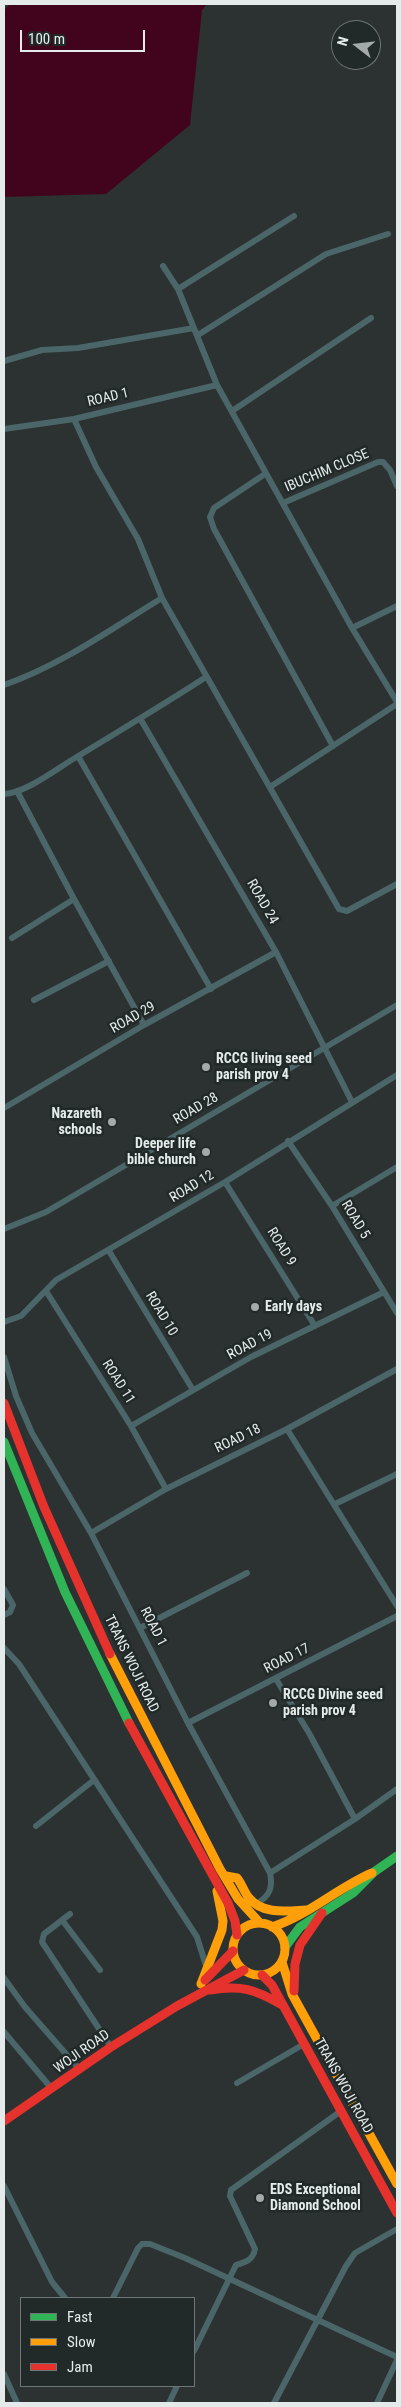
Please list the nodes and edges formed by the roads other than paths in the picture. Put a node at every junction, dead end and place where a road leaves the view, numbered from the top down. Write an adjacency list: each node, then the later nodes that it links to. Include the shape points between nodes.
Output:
1 (294, 216): 4 (street)
2 (388, 234): 7 (street, via 326,254)
3 (163, 266): 4 (street)
4 (178, 289): 6 (street)
5 (371, 318): 10 (street)
6 (194, 328): 7 (street); 8 (street, via 78,348 42,350)
7 (198, 335): 9 (street)
8 (4, 360)
9 (218, 385): 10 (street); 11 (street, ROAD 1)
10 (232, 411): 13 (street)
11 (74, 418): 12 (street, ROAD 1); 16 (street, via 96,467 138,539)
12 (4, 429)
13 (265, 474): 15 (street); 23 (street, via 214,508 210,517)
14 (397, 486): 15 (street, IBUCHIM CLOSE, via 387,465 378,462)
15 (283, 503): 18 (street)
16 (162, 598): 19 (street); 20 (street, via 47,667)
17 (397, 606): 18 (street)
18 (352, 628): 21 (street)
19 (206, 677): 22 (street); 25 (street)
20 (4, 685)
21 (397, 703): 23 (street)
22 (141, 720): 24 (street); 31 (street, ROAD 24)
23 (333, 746): 25 (street)
24 (78, 756): 26 (street); 33 (street)
25 (270, 787): 28 (street, via 339,909 347,911)
26 (18, 791): 27 (street); 29 (street)
27 (4, 794)
28 (397, 884)
29 (74, 899): 30 (street); 32 (street)
30 (12, 938)
31 (276, 952): 33 (street, ROAD 29); 37 (street, ROAD 24)
32 (109, 961): 34 (street); 36 (street)
33 (211, 989): 36 (street, ROAD 29)
34 (34, 1000)
35 (397, 1005): 37 (street, ROAD 28)
36 (144, 1025): 40 (street, ROAD 29)
37 (326, 1048): 39 (street, ROAD 24); 45 (street, ROAD 28, via 46,1212)
38 (397, 1075): 39 (street, ROAD 12)
39 (352, 1102): 41 (street, ROAD 12)
40 (4, 1108)
41 (288, 1142): 43 (street, ROAD 12); 44 (street, ROAD 5)
42 (397, 1167): 44 (street)
43 (225, 1182): 46 (street, ROAD 12); 51 (street, ROAD 9)
44 (332, 1206): 48 (street, ROAD 5)
45 (4, 1229)
46 (109, 1251): 47 (street, ROAD 12, via 56,1280); 54 (street, ROAD 10)
47 (46, 1291): 50 (street, ROAD 12, via 21,1316); 56 (street, ROAD 11)
48 (384, 1292): 49 (street, ROAD 5); 51 (street, ROAD 19)
49 (397, 1313)
50 (4, 1322)
51 (315, 1326): 54 (street, ROAD 19)
52 (4, 1357): 62 (street, ROAD 1, via 32,1433)
53 (397, 1369): 57 (street, ROAD 18)
54 (193, 1390): 56 (street, ROAD 19)
55 (4, 1403): 79 (main road, TRANS WOJI ROAD, via 68,1563 116,1668)
56 (131, 1426): 60 (street, ROAD 11)
57 (288, 1429): 60 (street, ROAD 18); 61 (street)
58 (4, 1442): 80 (main road, TRANS WOJI ROAD, via 65,1592 126,1718)
59 (397, 1474): 61 (street)
60 (166, 1489): 62 (street, ROAD 18)
61 (335, 1504): 65 (street)
62 (91, 1532): 68 (street, ROAD 1)
63 (247, 1573): 68 (street)
64 (4, 1589): 66 (street, via 12,1605 10,1612)
65 (397, 1606)
66 (4, 1615)
67 (397, 1616): 70 (street, ROAD 17)
68 (140, 1628): 71 (street, ROAD 1)
69 (4, 1648): 72 (street, via 19,1664)
70 (276, 1680): 71 (street, ROAD 17); 74 (street, via 309,1733)
71 (188, 1724): 78 (street, ROAD 1)
72 (94, 1780): 75 (street); 93 (street, via 197,1938)
73 (397, 1789): 74 (street)
74 (355, 1819): 78 (street)
75 (36, 1826)
76 (397, 1856): 77 (main road)
77 (374, 1872): 82 (main road, via 356,1878); 83 (main road, via 353,1893)
78 (270, 1873): 81 (street, via 270,1892)
79 (226, 1876): 81 (main road, via 237,1878 249,1899); 86 (main road, TRANS WOJI ROAD, via 248,1913)
80 (216, 1883): 88 (main road, TRANS WOJI ROAD, via 235,1921); 93 (main road, via 223,1921)
81 (256, 1904): 82 (main road, via 277,1911)
82 (308, 1909): 87 (main road, via 290,1921)
83 (322, 1913): 89 (main road, via 300,1927); 98 (main road, via 318,1924 298,1950)
84 (70, 1914): 85 (street)
85 (62, 1920): 92 (street); 102 (street, via 44,1934 42,1942)
86 (260, 1923): 87 (main road); 88 (main road, via 251,1924)
87 (272, 1927): 89 (main road, via 282,1936)
88 (237, 1935): 90 (main road)
89 (285, 1947): 91 (main road)
90 (233, 1951): 94 (main road); 97 (main road)
91 (282, 1962): 95 (main road, via 270,1973); 98 (main road, TRANS WOJI ROAD)
92 (100, 1970)
93 (207, 1970): 97 (main road)
94 (244, 1970): 95 (main road); 97 (main road, WOJI ROAD)
95 (262, 1975): 99 (main road, TRANS WOJI ROAD)
96 (4, 1978): 103 (street)
97 (202, 1988): 99 (main road, via 243,1986); 102 (main road, WOJI ROAD)
98 (294, 1996): 108 (main road, TRANS WOJI ROAD)
99 (284, 2006): 101 (main road, TRANS WOJI ROAD)
100 (4, 2032): 105 (street)
101 (304, 2044): 104 (street); 106 (main road, TRANS WOJI ROAD)
102 (111, 2048): 103 (main road, WOJI ROAD)
103 (80, 2070): 105 (main road, WOJI ROAD)
104 (236, 2083)
105 (52, 2089): 107 (main road, WOJI ROAD)
106 (341, 2111): 110 (main road, TRANS WOJI ROAD); 112 (street, via 232,2190 230,2196 255,2249 254,2256 236,2265)
107 (4, 2121)
108 (397, 2184)
109 (4, 2186): 113 (street, via 52,2282)
110 (397, 2213)
111 (397, 2229): 115 (street, via 355,2253)
112 (228, 2278): 114 (street, via 150,2244 142,2244); 115 (street); 116 (street)
113 (64, 2297)
114 (114, 2297)
115 (318, 2320): 117 (street); 122 (street)
116 (195, 2349)
117 (397, 2358): 123 (street)
118 (4, 2374): 120 (street)
119 (177, 2387): 121 (street)
120 (17, 2403)
121 (169, 2403)
122 (274, 2403)
123 (377, 2403)

